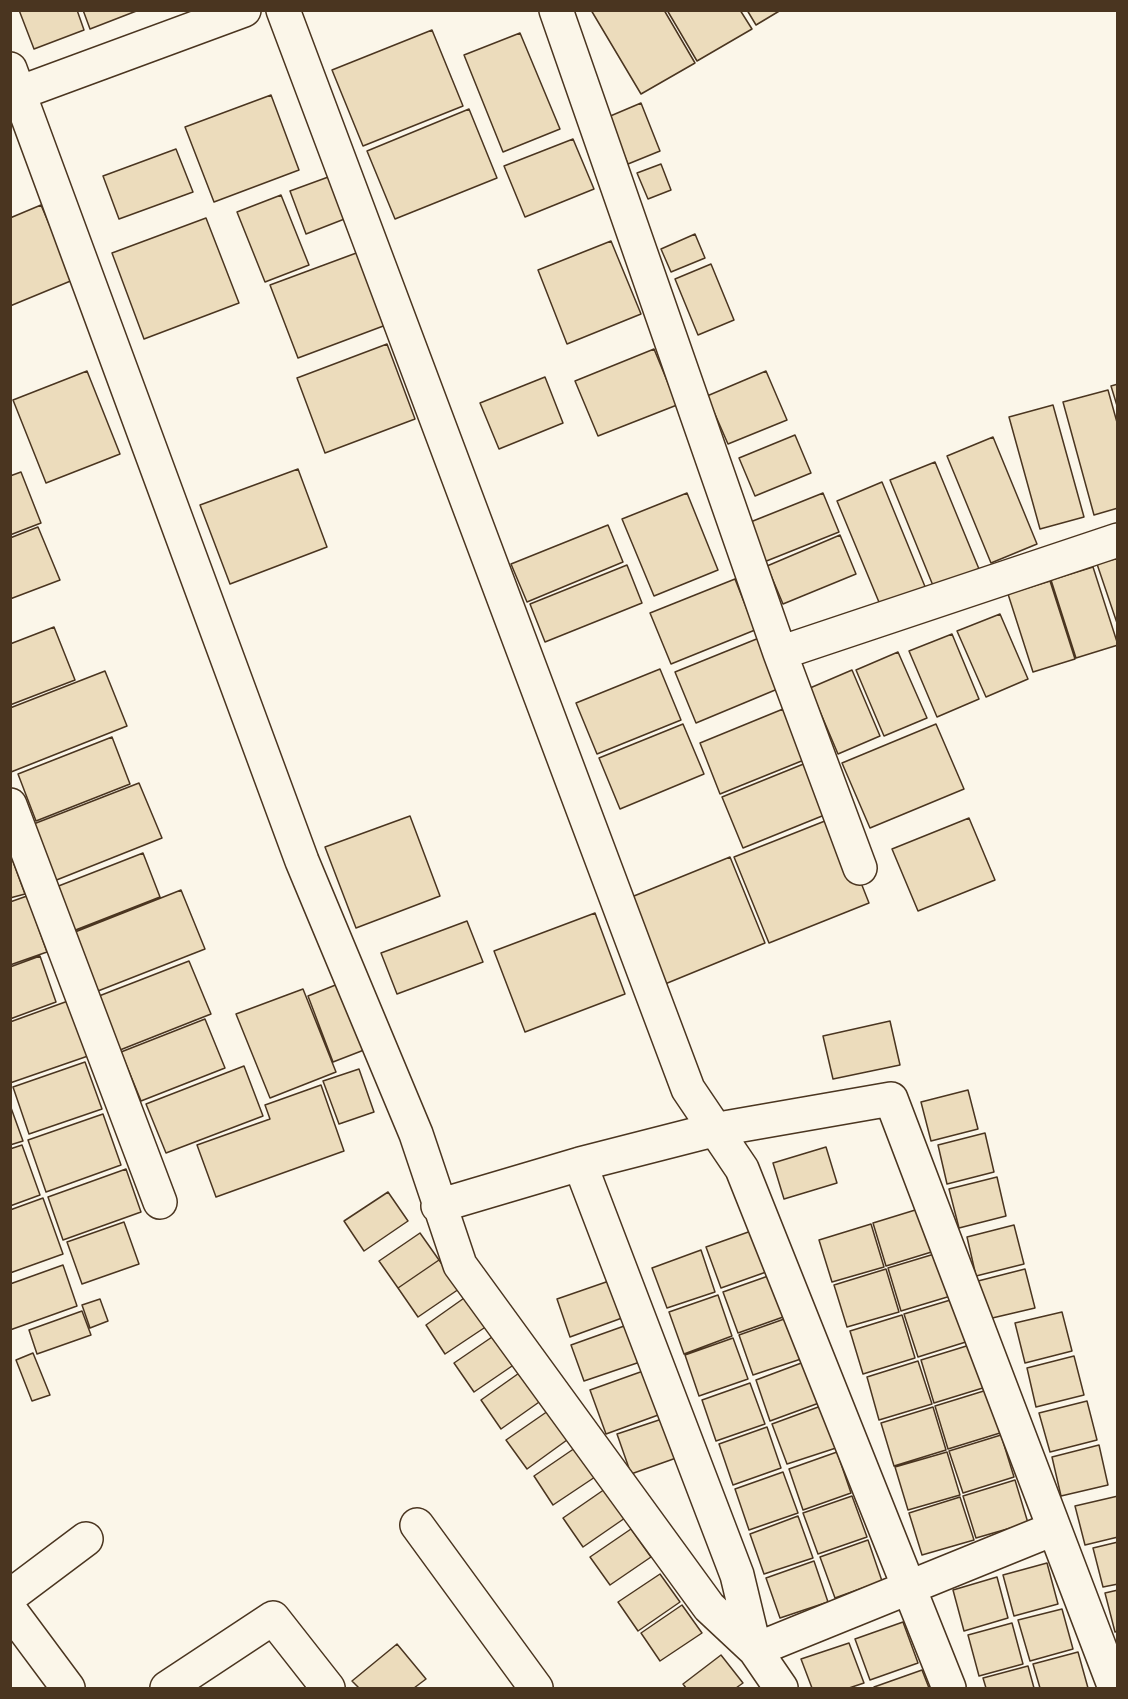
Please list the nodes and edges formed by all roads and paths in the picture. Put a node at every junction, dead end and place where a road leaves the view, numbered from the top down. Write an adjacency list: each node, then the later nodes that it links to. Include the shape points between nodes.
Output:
1 (244, 10): 4 (street)
2 (283, 10): 9 (street, via 688,1089)
3 (556, 10): 6 (street)
4 (15, 81): 12 (street, via 302,861 416,1134)
5 (1118, 540): 6 (street)
6 (780, 653): 8 (street)
7 (10, 805): 11 (street)
8 (860, 868)
9 (713, 1130): 10 (street); 14 (street, via 891,1099); 16 (street, via 742,1169)
10 (580, 1164): 12 (street); 19 (street, via 737,1575)
11 (160, 1202)
12 (438, 1206): 19 (street, via 460,1265 709,1607)
13 (417, 1525): 23 (street)
14 (1053, 1529): 16 (street); 26 (street)
15 (86, 1539): 17 (street)
16 (908, 1588): 19 (street); 25 (street)
17 (10, 1596)
18 (10, 1610): 20 (street)
19 (755, 1650): 24 (street)
20 (68, 1689)
21 (167, 1689): 22 (street, via 273,1618)
22 (328, 1689)
23 (536, 1689)
24 (781, 1689)
25 (949, 1689)
26 (1115, 1689)

